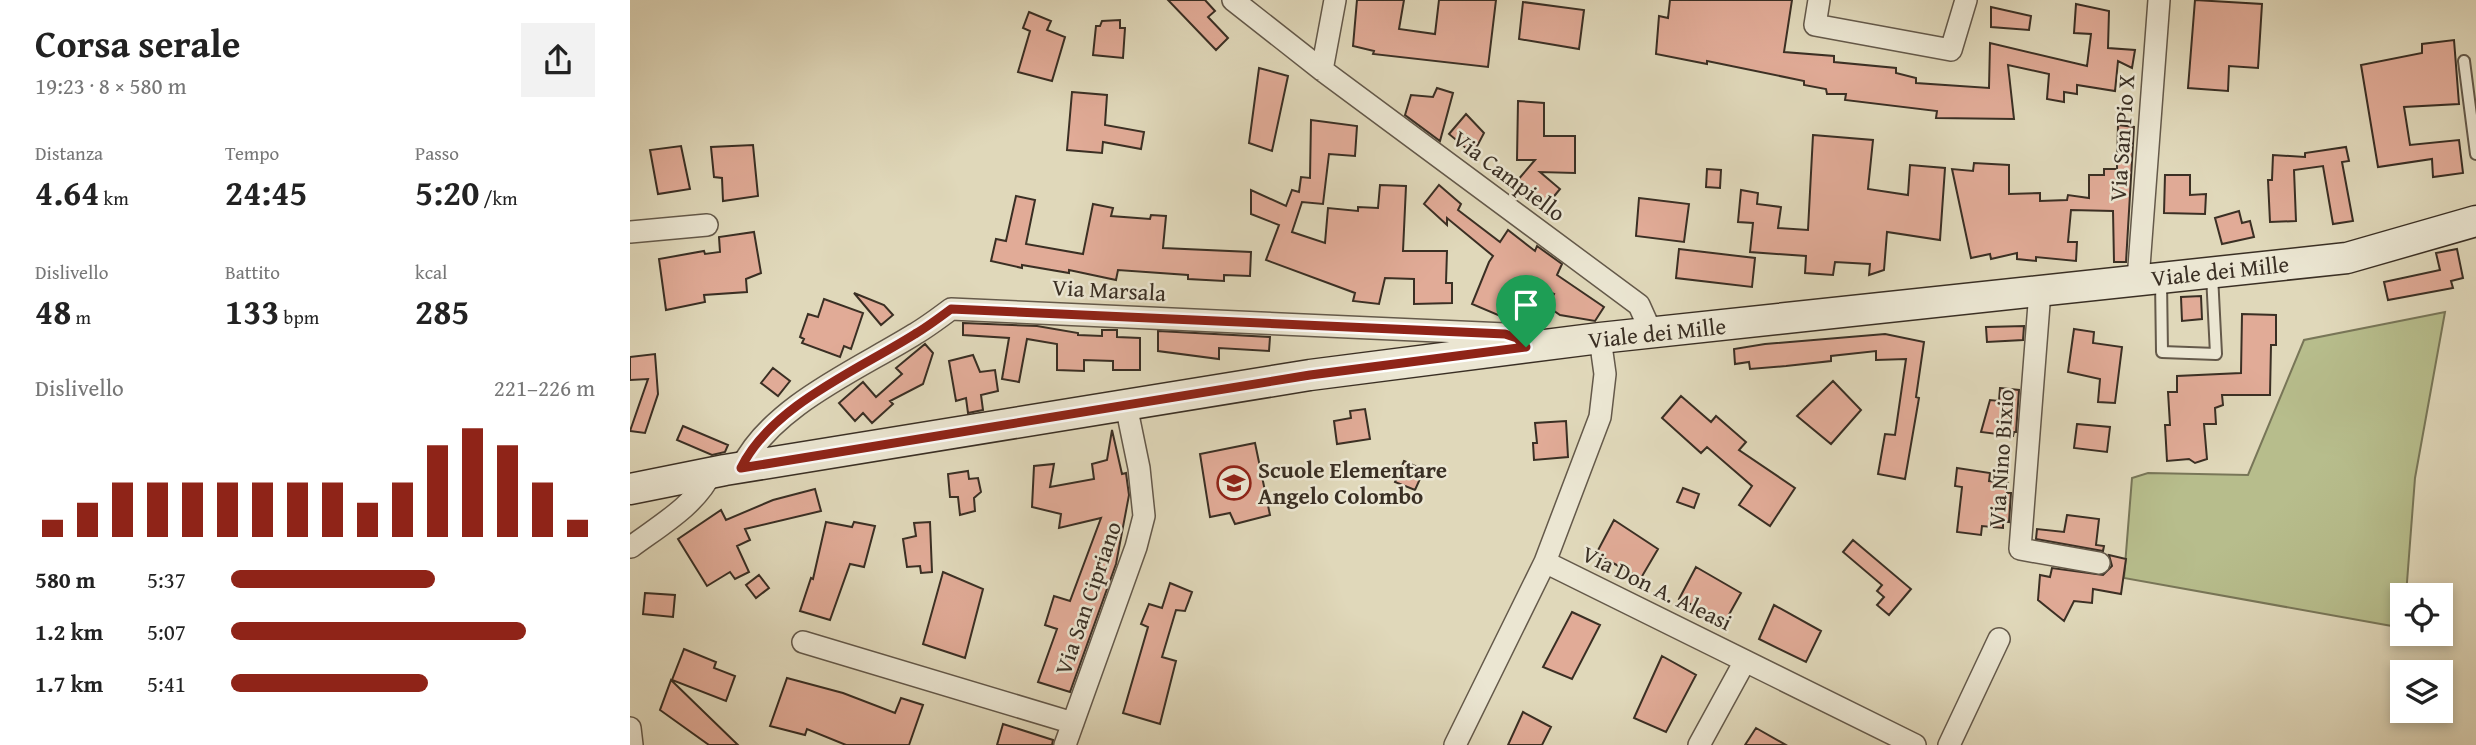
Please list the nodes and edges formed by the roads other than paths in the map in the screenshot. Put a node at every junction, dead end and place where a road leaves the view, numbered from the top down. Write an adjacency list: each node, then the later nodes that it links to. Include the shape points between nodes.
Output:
1 (1233, 0): 7 (street, Via Campiello)
2 (1335, 0): 7 (street)
3 (1819, 0): 4 (street, via 1815,25 1951,50)
4 (1966, 0)
5 (2159, 0): 13 (street, Via San Pio X)
6 (2464, 61): 8 (lane)
7 (1322, 70): 15 (street, Via Campiello, via 1639,305)
8 (2476, 154)
9 (2476, 220): 12 (main road, Viale dei Mille, via 2347,258)
10 (707, 225): 11 (street)
11 (630, 232)
12 (2212, 273): 13 (main road, Viale dei Mille); 13 (lane, via 2216,354 2162,352)
13 (2149, 279): 14 (main road, Viale dei Mille)
14 (2040, 291): 15 (main road, Viale dei Mille); 24 (street, Via Nino Bixio, via 2020,549)
15 (1652, 334): 16 (main road, Viale dei Mille)
16 (1600, 338): 17 (main road, Viale dei Mille); 23 (street, Via Don A. Aleasi, via 1605,374 1600,416)
17 (1526, 347): 18 (main road, Viale dei Mille); 19 (street, Via Marsala, via 1505,334 951,309 811,395 760,438)
18 (1126, 405): 19 (main road, Viale dei Mille); 28 (street, Via San Cipriano, via 1144,516)
19 (741, 468): 20 (main road, Viale dei Mille)
20 (711, 473): 21 (main road, Viale dei Mille); 22 (street, via 689,503)
21 (630, 489)
22 (630, 547)
23 (1545, 562): 27 (street, Via Don A. Aleasi); 32 (street, Via Don A. Aleasi)
24 (2099, 563)
25 (1999, 639): 35 (street)
26 (803, 642): 28 (street)
27 (1745, 661): 33 (street, Via Don A. Aleasi); 34 (street, Via Don A. Aleasi)
28 (1073, 723): 31 (street, Via San Cipriano)
29 (630, 728): 30 (street)
30 (632, 745)
31 (1065, 745)
32 (1455, 745)
33 (1699, 745)
34 (1915, 745)
35 (1949, 745)

